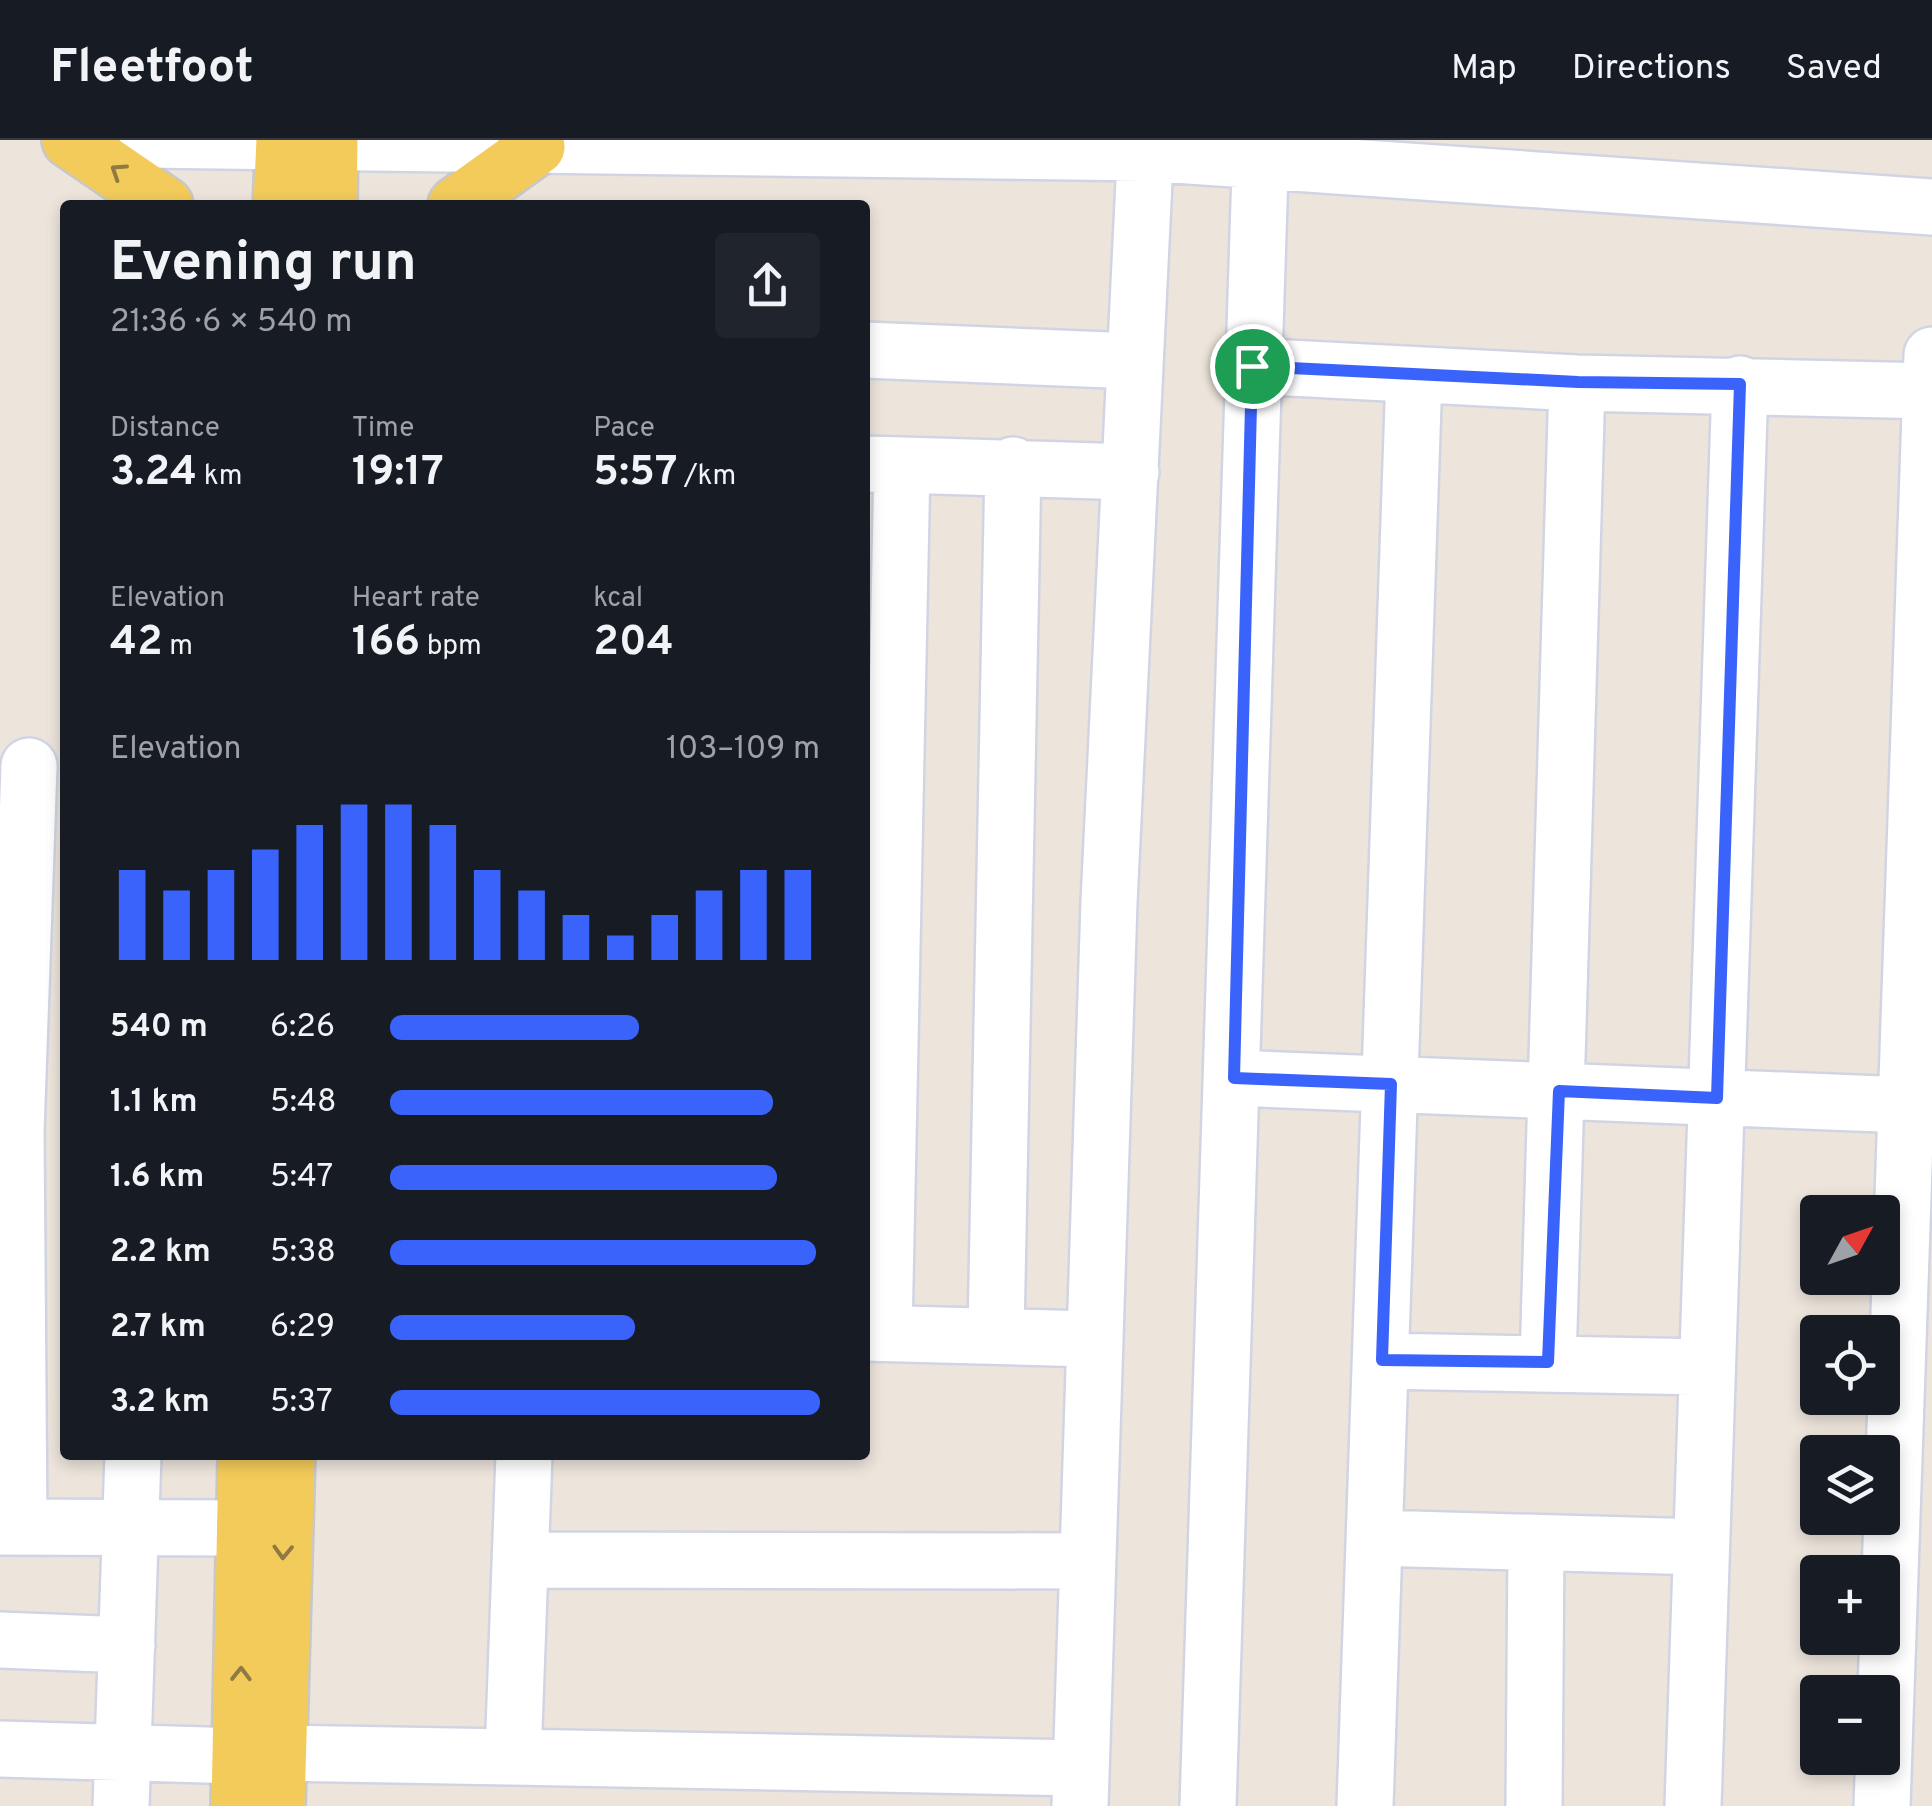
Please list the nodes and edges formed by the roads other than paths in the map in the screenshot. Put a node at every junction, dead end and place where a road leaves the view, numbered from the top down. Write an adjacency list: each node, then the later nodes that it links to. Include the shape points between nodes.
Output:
1 (70, 140): 7 (main road, one-way to 1)
2 (147, 140): 3 (street)
3 (307, 142): 4 (street); 8 (main road); 9 (main road)
4 (532, 144): 5 (street); 10 (main road)
5 (1146, 147): 6 (street); 14 (street)
6 (1260, 152): 11 (street); 15 (street)
7 (158, 200)
8 (284, 200)
9 (327, 200)
10 (462, 200)
11 (1932, 207)
12 (870, 350): 14 (street)
13 (1932, 355): 19 (street)
14 (1134, 362): 22 (street)
15 (1252, 366): 16 (street); 26 (street)
16 (1414, 375): 17 (street); 27 (street)
17 (1578, 382): 18 (street); 28 (street)
18 (1740, 384): 19 (street); 29 (street)
19 (1931, 391): 30 (street)
20 (884, 464): 21 (street); 24 (street)
21 (1013, 465): 22 (street); 33 (street)
22 (1131, 472): 34 (street)
23 (31, 766): 31 (street)
24 (881, 782): 25 (street)
25 (878, 1000): 32 (street)
26 (1234, 1078): 27 (street); 57 (street)
27 (1391, 1084): 28 (street); 35 (street)
28 (1559, 1091): 29 (street); 36 (street)
29 (1717, 1098): 30 (street); 37 (street)
30 (1906, 1105): 61 (street)
31 (8, 1131): 42 (street)
32 (875, 1333): 33 (street)
33 (996, 1333): 34 (street)
34 (1092, 1339): 49 (street)
35 (1382, 1360): 36 (street); 45 (street)
36 (1548, 1362): 37 (street)
37 (1707, 1367): 47 (street)
38 (134, 1460): 44 (street)
39 (246, 1460): 43 (main road)
40 (287, 1460): 54 (main road, one-way to 54)
41 (524, 1460): 48 (street)
42 (10, 1527): 44 (street)
43 (243, 1528): 44 (street); 54 (main road, one-way to 43)
44 (132, 1530): 51 (street)
45 (1375, 1538): 46 (street); 58 (street)
46 (1536, 1543): 47 (street); 59 (street)
47 (1701, 1547): 60 (street)
48 (521, 1560): 49 (street); 53 (street)
49 (1088, 1561): 56 (street)
50 (0, 1640): 51 (street)
51 (127, 1645): 55 (street)
52 (0, 1749): 55 (street)
53 (514, 1757): 54 (street); 56 (street)
54 (258, 1780): 55 (street)
55 (122, 1781)
56 (1081, 1787)
57 (1208, 1806)
58 (1365, 1806)
59 (1534, 1806)
60 (1693, 1806)
61 (1882, 1806)

